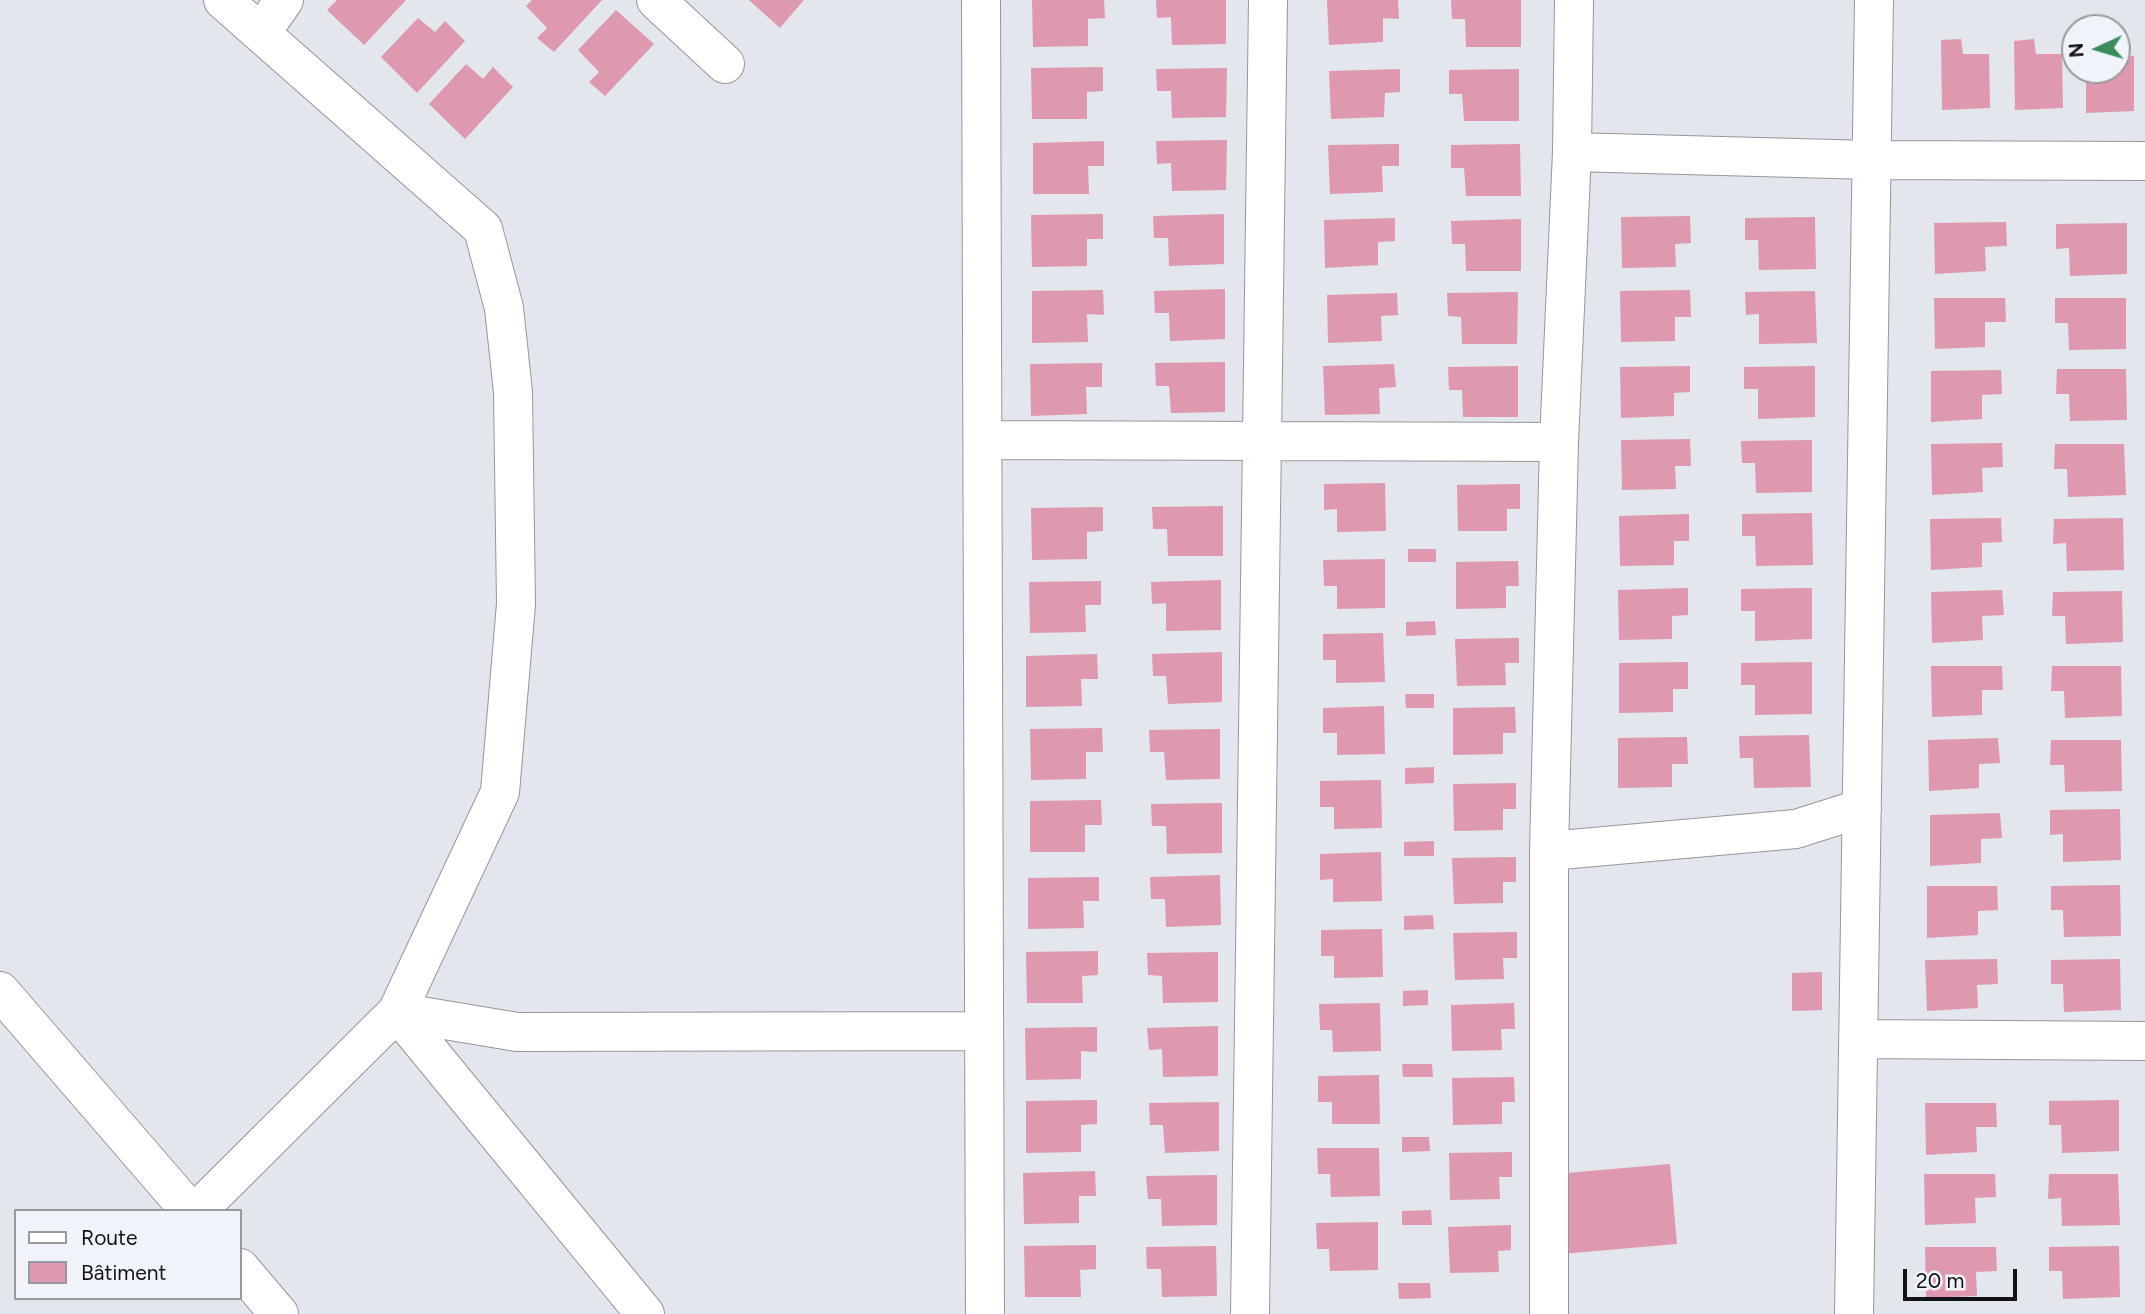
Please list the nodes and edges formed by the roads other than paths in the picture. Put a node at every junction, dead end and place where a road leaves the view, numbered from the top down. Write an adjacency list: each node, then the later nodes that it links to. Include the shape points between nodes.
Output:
1 (223, 0): 8 (street)
2 (284, 0): 8 (street)
3 (656, 0): 9 (street)
4 (981, 0): 13 (street)
5 (1268, 0): 14 (street)
6 (1574, 0): 10 (street)
7 (1874, 0): 11 (street)
8 (261, 33): 19 (street, via 483,229 504,308 513,391 516,604 500,792)
9 (725, 64)
10 (1572, 152): 11 (street); 15 (street)
11 (1871, 160): 12 (street); 16 (street)
12 (2145, 161)
13 (982, 440): 14 (street); 20 (street)
14 (1262, 440): 15 (street); 29 (street)
15 (1559, 442): 17 (street)
16 (1861, 808): 17 (street, via 1796,829); 21 (street)
17 (1549, 850): 30 (street)
18 (0, 991): 23 (street)
19 (397, 1012): 20 (street, via 517,1032); 24 (street); 27 (street)
20 (984, 1031): 28 (street)
21 (1858, 1039): 22 (street); 31 (street)
22 (2145, 1041)
23 (188, 1209)
24 (199, 1209)
25 (242, 1270): 26 (street)
26 (279, 1314)
27 (645, 1314)
28 (985, 1314)
29 (1250, 1314)
30 (1549, 1314)
31 (1854, 1314)

